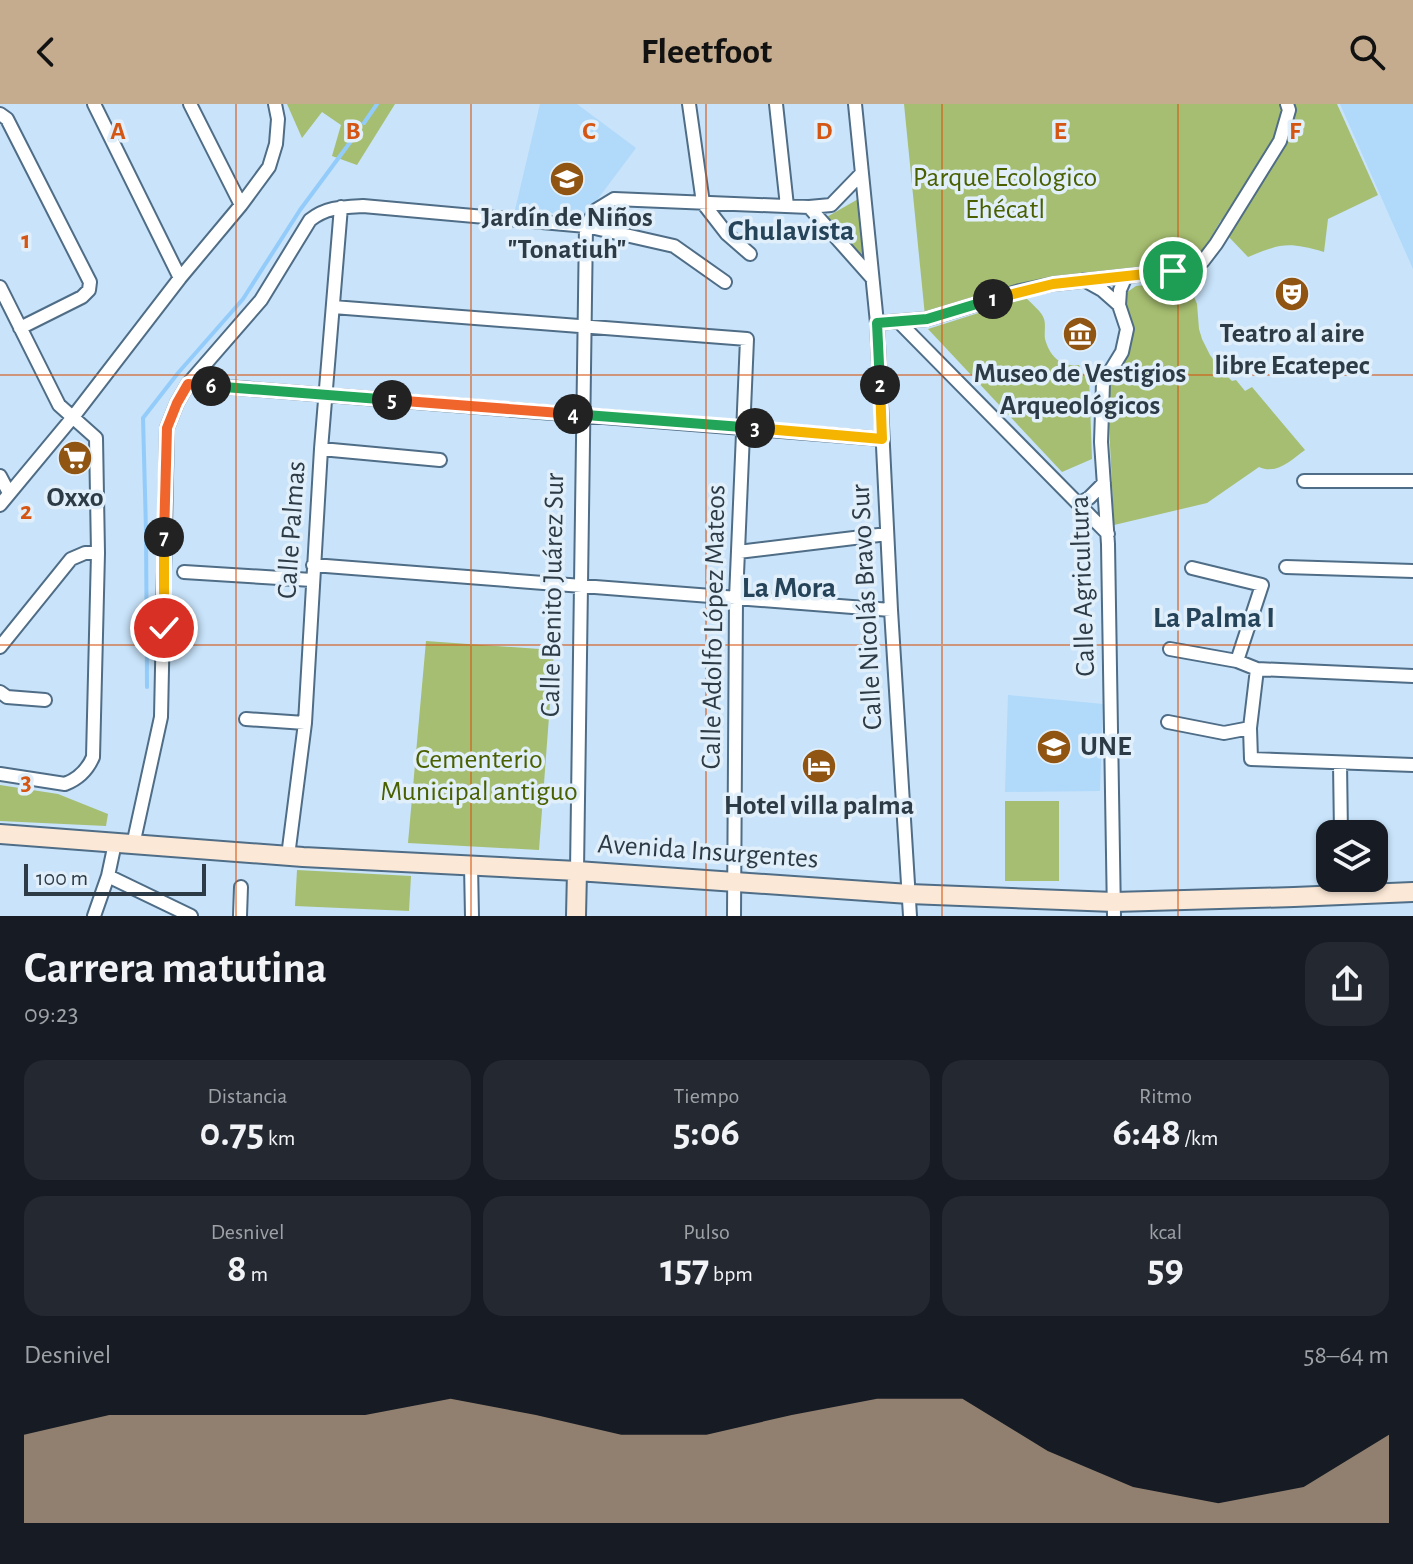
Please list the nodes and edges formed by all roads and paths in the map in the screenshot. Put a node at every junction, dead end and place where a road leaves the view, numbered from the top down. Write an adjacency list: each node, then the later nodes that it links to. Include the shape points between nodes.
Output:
1 (94, 104): 18 (street)
2 (190, 104): 11 (street)
3 (275, 104): 11 (street, via 276,144 269,167)
4 (689, 104): 10 (street)
5 (776, 104): 12 (street)
6 (855, 104): 9 (street, Calle Nicolás Bravo Sur)
7 (1287, 104): 17 (street, via 1280,141 1203,261 1173,271)
8 (0, 114): 28 (street, via 90,282 82,297)
9 (862, 173): 14 (street, via 831,205); 19 (street, Calle Nicolás Bravo Sur)
10 (703, 203): 12 (street); 15 (street, via 614,199 596,210); 16 (street)
11 (241, 205): 18 (street)
12 (787, 206): 14 (street)
13 (341, 207): 15 (street); 24 (street, Calle Palmas); 29 (street, via 310,220 261,300)
14 (809, 207): 19 (street)
15 (586, 226): 21 (street, via 674,246); 27 (street, Calle Benito Juárez Sur)
16 (750, 254)
17 (1126, 276): 20 (street); 23 (street)
18 (180, 278): 32 (street)
19 (872, 278): 26 (street, Calle Nicolás Bravo Sur)
20 (1084, 280): 23 (street); 25 (street)
21 (725, 282)
22 (0, 287): 28 (street)
23 (1119, 305): 40 (street, Calle Agricultura, via 1127,329 1122,352 1103,383)
24 (333, 307): 27 (street); 30 (street, Calle Palmas)
25 (899, 322): 26 (street); 43 (street)
26 (877, 323): 34 (street, Calle Nicolás Bravo Sur)
27 (585, 326): 31 (street, Calle Benito Juárez Sur); 33 (street, Calle Adolfo López Mateos, via 747,339)
28 (20, 328): 32 (street, via 59,405)
29 (188, 384): 30 (street); 73 (street, via 167,428 161,717)
30 (326, 395): 31 (street); 35 (street, Calle Palmas)
31 (583, 415): 33 (street); 54 (street, Calle Benito Juárez Sur)
32 (73, 417): 41 (street); 47 (street, via 96,438)
33 (742, 427): 34 (street); 46 (street, Calle Adolfo López Mateos)
34 (882, 439): 44 (street, Calle Nicolás Bravo Sur)
35 (321, 449): 36 (street); 48 (street, Calle Palmas)
36 (440, 460)
37 (0, 476): 41 (street)
38 (1304, 481): 39 (street)
39 (1413, 481)
40 (1104, 483): 43 (street); 45 (street, Calle Agricultura)
41 (9, 493): 42 (street)
42 (0, 504)
43 (1078, 504): 45 (street)
44 (887, 534): 46 (street); 56 (street, Calle Nicolás Bravo Sur)
45 (1108, 534): 84 (street, Calle Agricultura)
46 (738, 552): 55 (street, Calle Adolfo López Mateos)
47 (98, 553): 57 (street, via 71,559); 70 (street, via 93,757 75,780 65,784)
48 (313, 565): 53 (street, Calle Palmas); 54 (street)
49 (1286, 567): 51 (street)
50 (1192, 568): 59 (street, via 1262,585)
51 (1413, 571)
52 (184, 572): 53 (street)
53 (312, 580): 66 (street, Calle Palmas)
54 (580, 586): 55 (street); 76 (street, Calle Benito Juárez Sur)
55 (736, 598): 56 (street); 78 (street, Calle Adolfo López Mateos)
56 (891, 610): 83 (street, Calle Nicolás Bravo Sur)
57 (0, 647)
58 (1170, 649): 59 (street)
59 (1237, 661): 60 (street)
60 (1257, 669): 61 (street); 67 (street)
61 (1413, 676)
62 (0, 692): 63 (street)
63 (45, 700)
64 (246, 719): 66 (street)
65 (1168, 722): 67 (street, via 1224,733)
66 (305, 723): 74 (street, Calle Palmas)
67 (1250, 728): 68 (street, via 1251,759)
68 (1340, 763): 69 (street); 71 (street)
69 (1413, 765)
70 (0, 774)
71 (1341, 820)
72 (0, 834): 73 (main road, Avenida Insurgentes)
73 (124, 844): 74 (main road, Avenida Insurgentes); 77 (street)
74 (288, 856): 75 (main road, Avenida Insurgentes)
75 (471, 865): 76 (main road, Avenida Insurgentes); 88 (street)
76 (577, 871): 78 (main road, Avenida Insurgentes); 89 (main road, Calle Benito Juárez Sur)
77 (108, 876): 85 (street); 86 (street)
78 (734, 882): 83 (main road, Avenida Insurgentes); 90 (street, Calle Adolfo López Mateos)
79 (241, 887): 87 (street)
80 (1316, 889): 84 (main road, Avenida Insurgentes)
81 (1388, 890): 82 (main road, Avenida Insurgentes)
82 (1413, 892)
83 (909, 894): 84 (main road, Avenida Insurgentes); 91 (street, Calle Nicolás Bravo Sur)
84 (1114, 909)
85 (94, 916)
86 (191, 916)
87 (240, 916)
88 (472, 916)
89 (576, 916)
90 (734, 916)
91 (910, 916)

